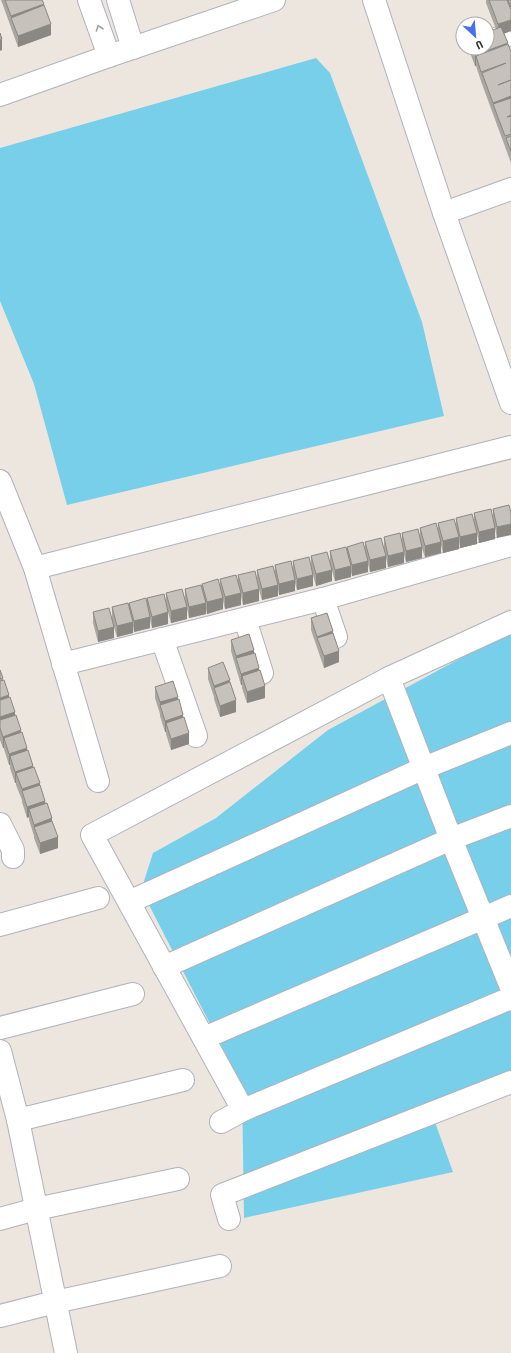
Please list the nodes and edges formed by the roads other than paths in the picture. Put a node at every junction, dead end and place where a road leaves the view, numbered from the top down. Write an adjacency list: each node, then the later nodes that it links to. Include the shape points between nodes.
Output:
1 (89, 0): 8 (street, one-way to 1)
2 (118, 0): 7 (street)
3 (274, 0): 7 (street)
4 (374, 0): 11 (street)
5 (511, 34): 6 (street)
6 (495, 39)
7 (134, 48): 8 (street)
8 (109, 56): 9 (street)
9 (0, 95)
10 (511, 189): 11 (street)
11 (444, 213): 12 (street)
12 (511, 403)
13 (511, 447): 16 (street)
14 (0, 481): 16 (street)
15 (511, 545): 17 (street)
16 (34, 568): 22 (street)
17 (323, 599): 18 (street); 20 (street)
18 (245, 619): 21 (street); 23 (street)
19 (511, 622): 24 (street)
20 (336, 637)
21 (162, 640): 22 (street); 26 (street)
22 (63, 664): 28 (street)
23 (262, 673)
24 (389, 678): 27 (street); 34 (street, via 92,835)
25 (511, 734): 27 (street)
26 (196, 736)
27 (424, 768): 31 (street); 34 (street)
28 (98, 780)
29 (511, 816): 31 (street)
30 (0, 826): 32 (street, via 13,850)
31 (451, 839): 36 (street); 38 (street)
32 (13, 857)
33 (98, 898): 37 (street)
34 (129, 902): 38 (street)
35 (511, 906): 36 (street)
36 (483, 917): 39 (street); 43 (street)
37 (0, 925)
38 (164, 967): 43 (street)
39 (511, 986)
40 (133, 994): 42 (street)
41 (511, 998): 47 (street)
42 (0, 1028)
43 (204, 1038): 47 (street)
44 (0, 1051): 48 (street)
45 (183, 1080): 48 (street)
46 (511, 1082): 53 (street, via 222,1195)
47 (243, 1110): 49 (street)
48 (18, 1120): 51 (street)
49 (221, 1122)
50 (178, 1179): 51 (street)
51 (36, 1209): 52 (street); 55 (street)
52 (0, 1218)
53 (229, 1219)
54 (220, 1266): 55 (street)
55 (55, 1302): 56 (street); 57 (street)
56 (0, 1316)
57 (66, 1353)

